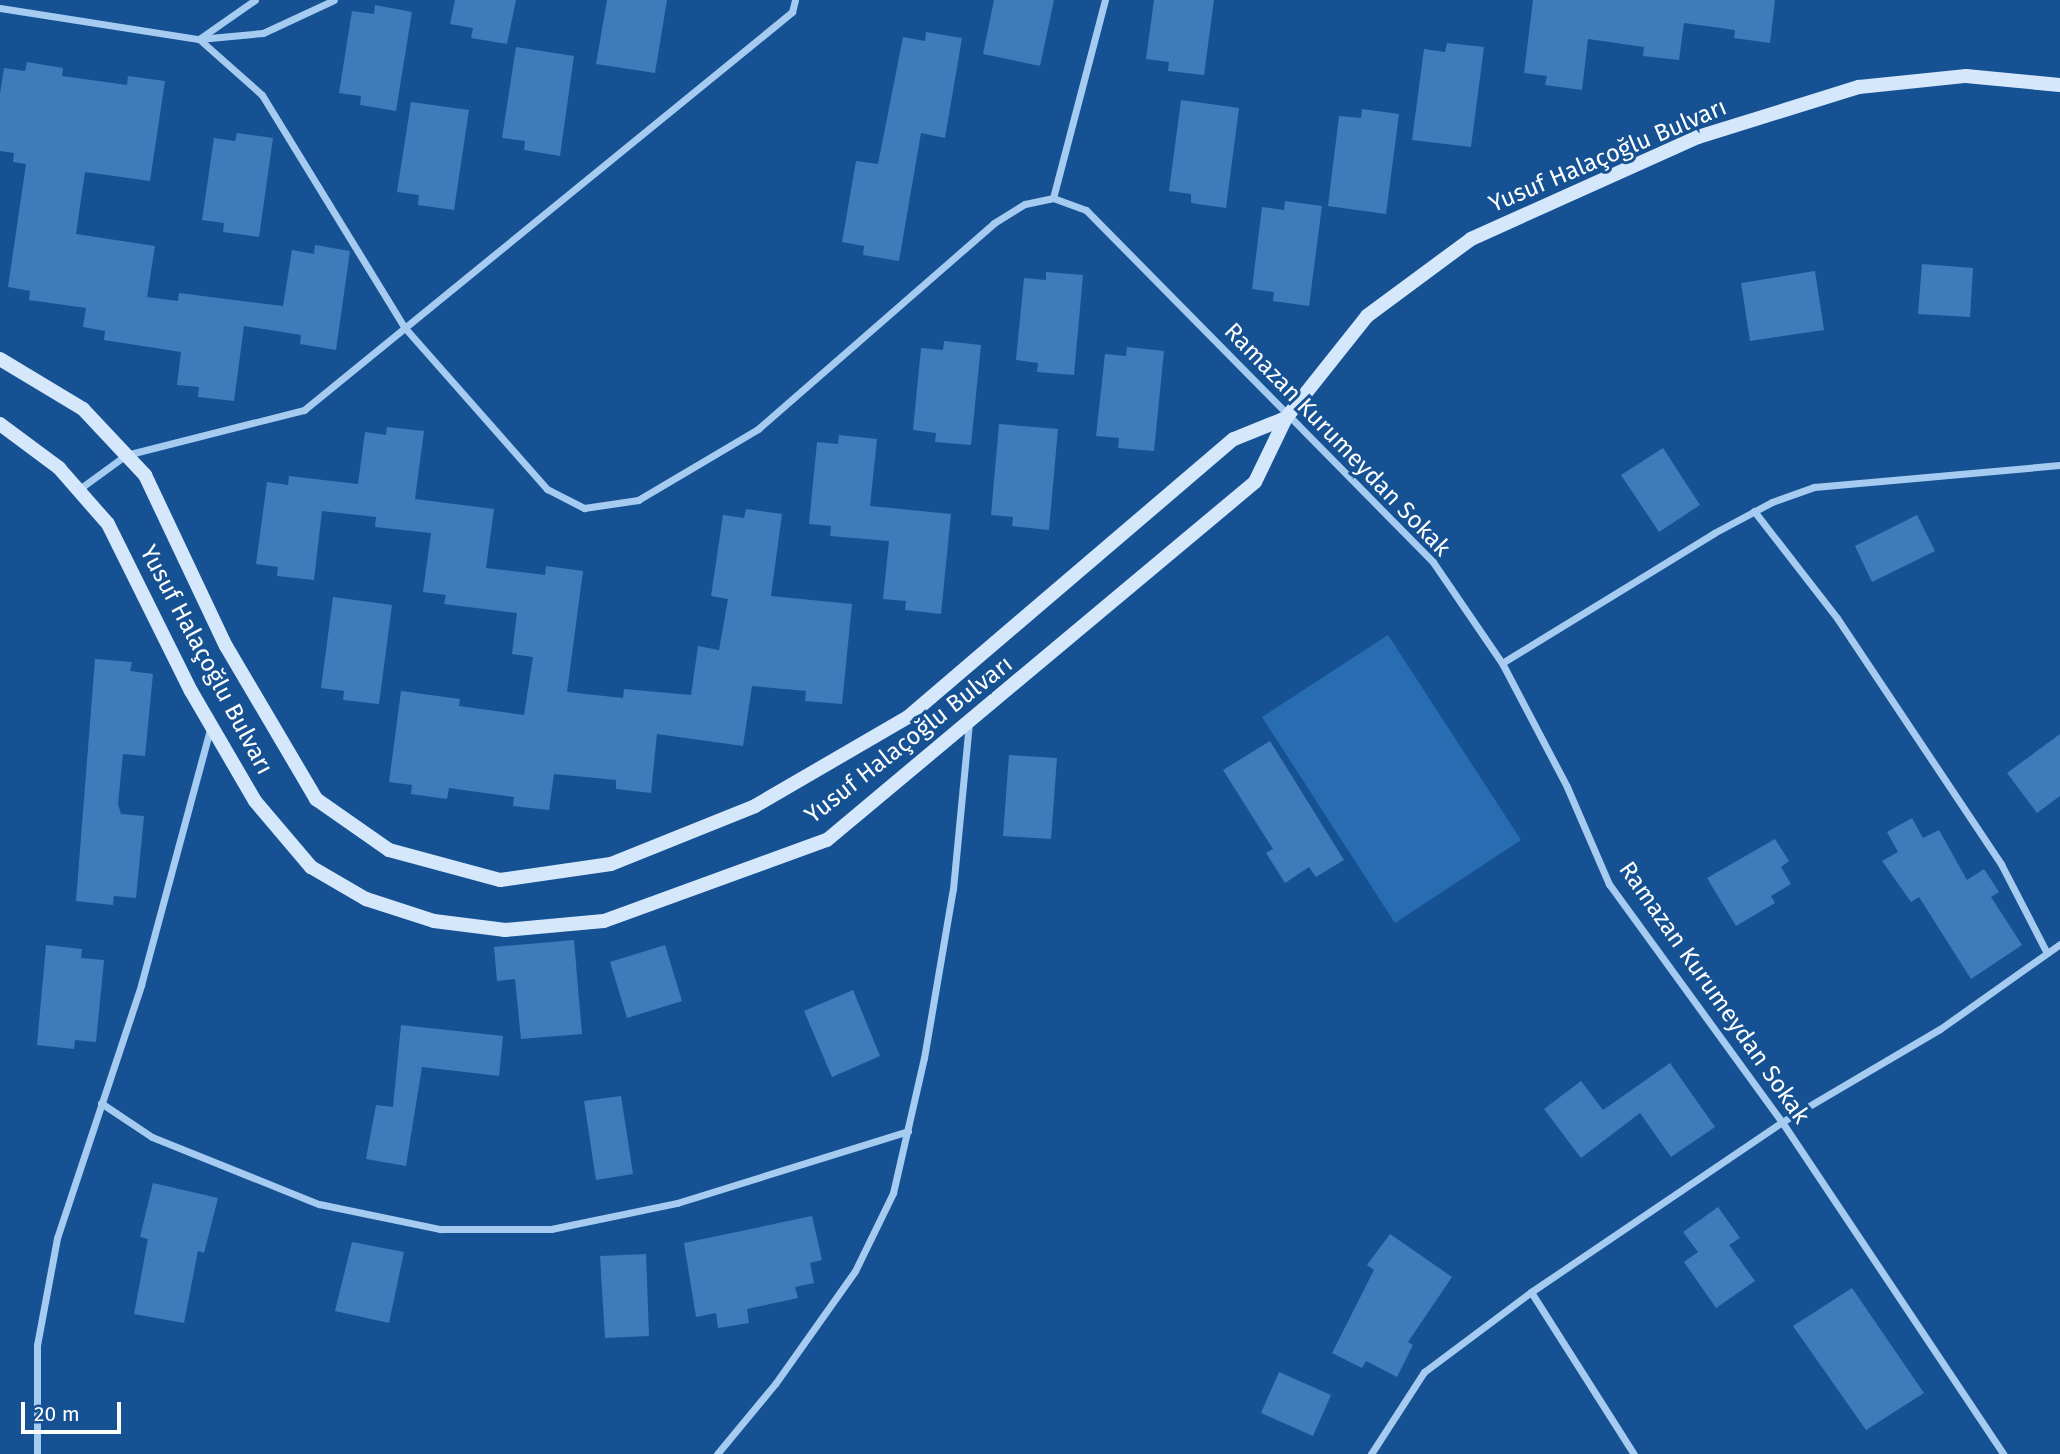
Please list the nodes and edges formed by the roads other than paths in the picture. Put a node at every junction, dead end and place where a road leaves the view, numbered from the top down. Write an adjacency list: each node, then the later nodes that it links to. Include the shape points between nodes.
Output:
1 (255, 0): 6 (street)
2 (334, 0): 6 (street, via 263,33)
3 (795, 0): 9 (street, via 792,12)
4 (1105, 0): 8 (street)
5 (0, 8): 6 (street)
6 (199, 39): 9 (street, via 262,95)
7 (2060, 85): 11 (street, Yusuf Halaçoğlu Bulvarı, via 1966,76 1859,87 1698,137 1471,239 1367,316)
8 (1053, 198): 9 (street, via 1025,204 994,223 758,429 638,500 584,508 547,489); 11 (street, Ramazan Kurumeydan Sokak, via 1086,210)
9 (405, 328): 13 (street, via 304,410)
10 (0, 359): 13 (street, Yusuf Halaçoğlu Bulvarı, via 83,409)
11 (1286, 418): 13 (street, Yusuf Halaçoğlu Bulvarı, via 1234,439 908,717 755,806 611,864 500,880 388,850 316,799 226,646 145,475); 17 (street, Ramazan Kurumeydan Sokak, via 1433,562); 18 (street, Yusuf Halaçoğlu Bulvarı, via 1255,482)
12 (0, 424): 15 (street, Yusuf Halaçoğlu Bulvarı, via 59,467)
13 (126, 455): 15 (street)
14 (2060, 465): 16 (street, via 1814,487)
15 (78, 490): 19 (street, Yusuf Halaçoğlu Bulvarı, via 108,524)
16 (1754, 511): 17 (street); 21 (street, via 1837,618 2001,864)
17 (1502, 663): 23 (street, Ramazan Kurumeydan Sokak, via 1567,787 1609,884)
18 (969, 723): 19 (street, Yusuf Halaçoğlu Bulvarı, via 827,840 604,921 505,930 434,921 366,899 312,867 255,801); 24 (street, via 953,889)
19 (211, 724): 22 (street, via 141,985)
20 (2060, 944): 21 (street)
21 (2048, 953): 23 (street, via 1940,1028)
22 (101, 1102): 24 (street, via 152,1137 319,1204 440,1229 551,1229 677,1203); 26 (street, via 57,1238 37,1345)
23 (1782, 1122): 25 (street); 30 (street, Ramazan Kurumeydan Sokak)
24 (908, 1131): 27 (street, via 893,1193 855,1271 775,1384)
25 (1531, 1292): 28 (street, via 1424,1372); 29 (street)
26 (37, 1454)
27 (717, 1454)
28 (1371, 1454)
29 (1634, 1454)
30 (2003, 1454)

